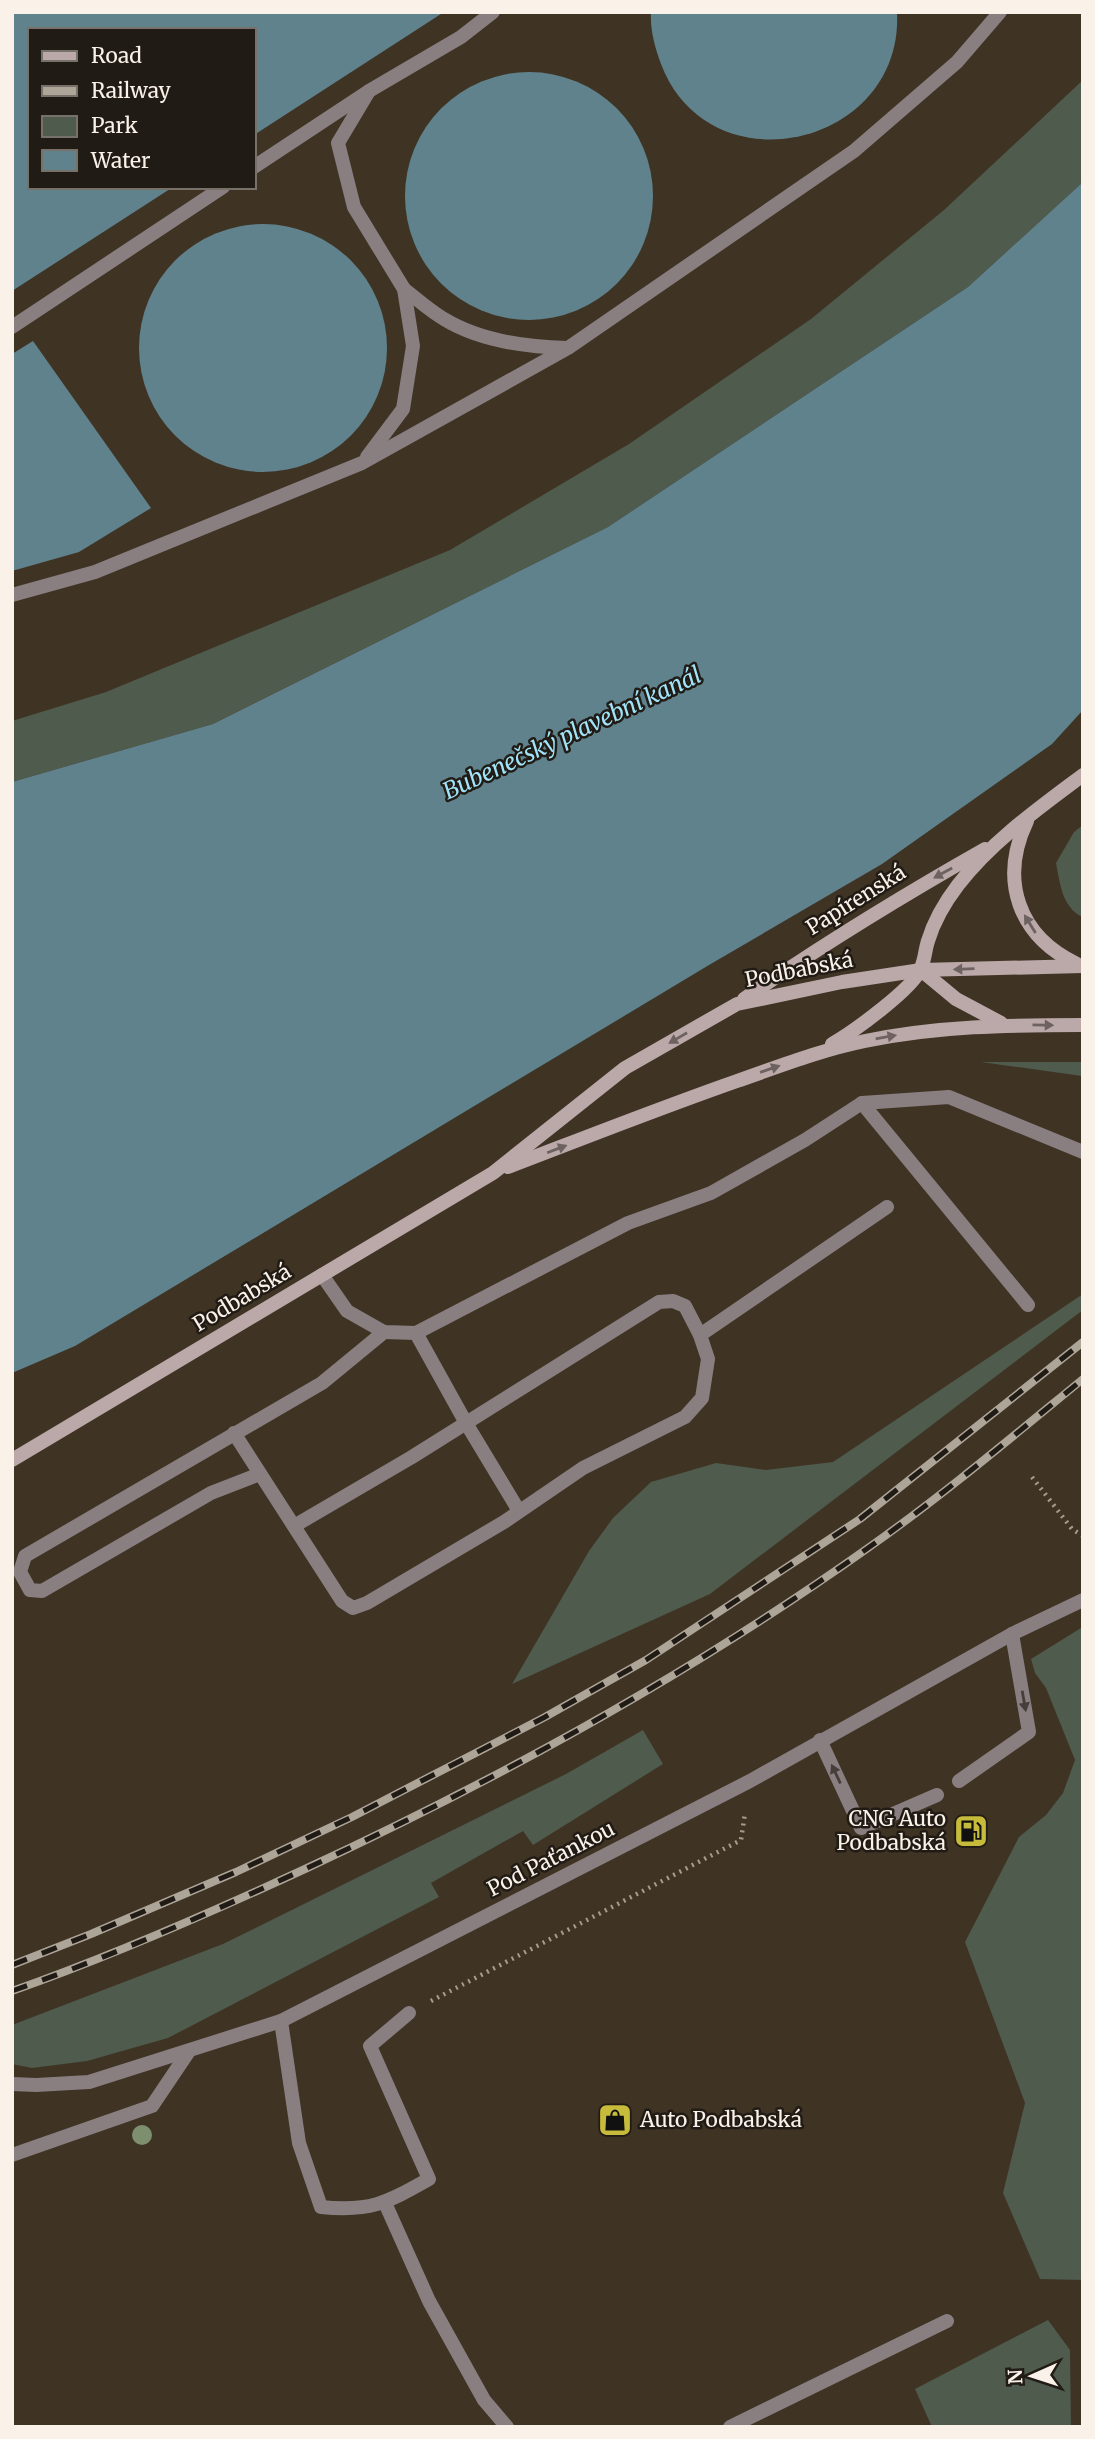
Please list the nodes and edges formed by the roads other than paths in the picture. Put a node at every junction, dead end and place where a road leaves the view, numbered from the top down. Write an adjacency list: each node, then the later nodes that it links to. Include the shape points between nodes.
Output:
1 (493, 12): 3 (street, via 461,37)
2 (1000, 12): 8 (street, via 957,62 854,151)
3 (369, 91): 4 (street); 6 (street, via 338,143 354,207)
4 (256, 166)
5 (220, 189): 7 (street)
6 (404, 289): 8 (street, via 444,319 483,336 534,347); 9 (street, via 413,346 403,409)
7 (12, 327)
8 (568, 348): 9 (street)
9 (362, 463): 10 (street, via 95,572)
10 (12, 595)
11 (1083, 775): 12 (main road, Papírenská)
12 (1029, 817): 13 (main road, Papírenská); 14 (main road, one-way to 12, via 1043,943 1019,905 1014,860)
13 (1003, 839): 15 (main road, Papírenská, via 949,897 928,941); 16 (main road, Papírenská, one-way to 16, via 860,921)
14 (1082, 966): 15 (main road, Podbabská, one-way to 15)
15 (921, 970): 16 (main road, Podbabská); 17 (main road, via 956,999); 19 (main road, via 874,1015)
16 (737, 1004): 22 (main road, Podbabská, one-way to 22, via 625,1068)
17 (1003, 1025): 18 (main road, Podbabská, one-way to 18); 19 (main road, Podbabská, one-way to 17, via 911,1033)
18 (1083, 1026)
19 (819, 1052): 22 (main road, Podbabská, one-way to 19)
20 (862, 1103): 21 (street, via 949,1097); 25 (street); 27 (street, via 711,1193 628,1223)
21 (1083, 1152)
22 (493, 1173): 24 (main road, Podbabská)
23 (887, 1207): 28 (street)
24 (322, 1275): 26 (street, via 347,1311); 31 (main road, Podbabská)
25 (1028, 1306)
26 (384, 1332): 27 (street); 30 (street, via 322,1383)
27 (416, 1333): 29 (street)
28 (701, 1335): 29 (street, via 685,1306 660,1302); 33 (street, via 708,1359 702,1398 684,1417 583,1468)
29 (466, 1423): 33 (street); 34 (street)
30 (234, 1433): 32 (street); 32 (street, via 24,1556 20,1572 30,1590 42,1591 211,1493)
31 (12, 1460)
32 (260, 1474): 34 (street)
33 (519, 1511): 34 (street, via 353,1608 342,1601)
34 (294, 1526)
35 (1083, 1600): 36 (street, Pod Paťankou)
36 (1012, 1634): 37 (street, Pod Paťankou); 38 (street, one-way to 38, via 1029,1731)
37 (820, 1740): 39 (street, one-way to 37, via 861,1828); 41 (street, Pod Paťankou, via 750,1781)
38 (959, 1781)
39 (937, 1795)
40 (409, 2013): 45 (street, via 370,2046 429,2179)
41 (281, 2021): 42 (street, Pod Paťankou); 45 (street, via 299,2143 321,2207 349,2210)
42 (189, 2051): 43 (street, Pod Paťankou, via 89,2082); 44 (street, via 152,2106)
43 (12, 2084)
44 (12, 2155)
45 (385, 2203): 47 (street, via 429,2301 484,2400)
46 (947, 2321): 48 (street)
47 (507, 2427)
48 (730, 2427)

